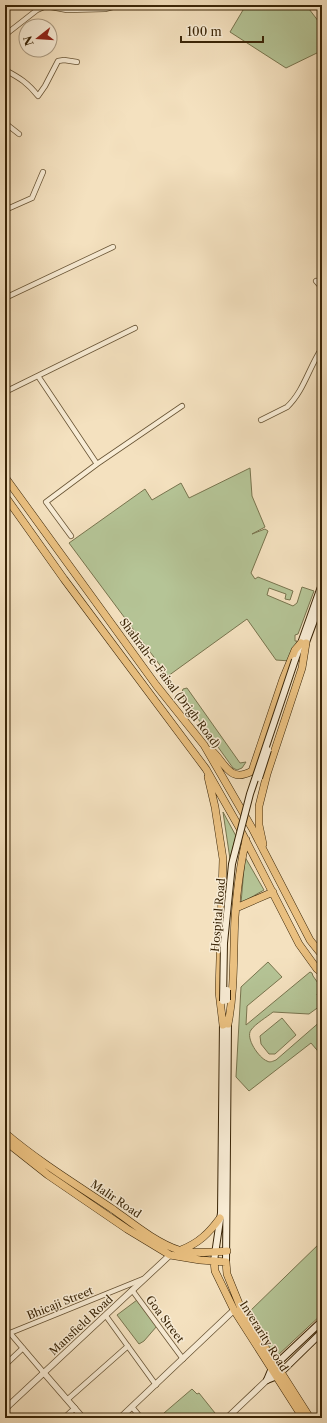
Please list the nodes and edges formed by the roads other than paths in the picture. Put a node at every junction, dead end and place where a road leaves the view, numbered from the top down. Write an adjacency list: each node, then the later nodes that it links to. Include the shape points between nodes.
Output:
1 (50, 6): 2 (street, via 76,10 105,9); 4 (street, via 37,10)
2 (113, 6): 3 (street)
3 (134, 8)
4 (5, 35)
5 (77, 62): 6 (street, via 58,61 38,96 20,78)
6 (5, 70)
7 (5, 123): 8 (street)
8 (19, 134)
9 (43, 172): 10 (street, via 32,198)
10 (5, 210)
11 (113, 247): 14 (street)
12 (316, 281): 13 (street)
13 (322, 288)
14 (5, 298)
15 (134, 328): 17 (street)
16 (322, 348): 20 (street, via 290,405)
17 (38, 376): 18 (street); 21 (street)
18 (5, 392)
19 (182, 406): 21 (street)
20 (261, 420)
21 (98, 464): 24 (street, via 46,502)
22 (5, 477): 28 (main road, Shahrah-e-Faisal (Drigh Road), via 156,685)
23 (5, 496): 29 (main road, Shahrah-e-Faisal (Drigh Road))
24 (71, 536)
25 (322, 584): 27 (main road, Hospital Road)
26 (322, 599): 27 (main road, Hospital Road)
27 (304, 643): 28 (main road, via 295,650 283,678 252,770 239,776 232,773); 31 (main road, via 302,668 259,806 259,825); 38 (main road, Hospital Road, bridge, via 250,794 232,864 224,943)
28 (204, 745): 31 (main road, Shahrah-e-Faisal (Drigh Road))
29 (206, 769): 30 (main road, Shahrah-e-Faisal (Drigh Road)); 33 (main road, via 215,806)
30 (246, 840): 32 (main road); 34 (main road, Shahrah-e-Faisal (Drigh Road))
31 (264, 853): 36 (main road, Shahrah-e-Faisal (Drigh Road), via 310,940)
32 (242, 858): 33 (main road); 35 (main road)
33 (223, 864): 38 (main road, via 219,992)
34 (273, 892): 35 (main road); 37 (main road, Shahrah-e-Faisal (Drigh Road), via 299,944)
35 (236, 908): 38 (main road, via 231,1007)
36 (322, 955)
37 (320, 971)
38 (226, 1025): 41 (main road, Hospital Road); 43 (main road, Hospital Road)
39 (5, 1133): 42 (main road, Malir Road, via 68,1180 151,1236)
40 (5, 1141): 45 (main road, Malir Road, via 48,1175)
41 (220, 1218): 42 (main road, via 202,1239); 44 (main road, Hospital Road)
42 (179, 1250): 44 (main road, Malir Road)
43 (227, 1251): 44 (main road, Malir Road); 47 (main road, Hospital Road)
44 (216, 1252): 46 (main road, Hospital Road)
45 (170, 1255): 46 (main road, Malir Road); 48 (street, Mansfield Road)
46 (214, 1261): 47 (main road, Malir Road); 50 (main road, Inverarity Road, via 215,1271)
47 (226, 1262): 59 (main road, Inverarity Road, via 227,1274 242,1312)
48 (144, 1278): 49 (street, Mansfield Road); 54 (street, Bhicaji Street)
49 (132, 1290): 51 (street, Mansfield Road); 57 (street, Goa Street)
50 (234, 1310): 57 (street); 59 (main road, Inverarity Road)
51 (106, 1316): 55 (street); 60 (street, Mansfield Road)
52 (322, 1321): 59 (main road)
53 (322, 1332): 61 (main road)
54 (8, 1334): 56 (street)
55 (128, 1346): 63 (street); 64 (street)
56 (24, 1348): 58 (street); 60 (street)
57 (183, 1359): 63 (street)
58 (5, 1365)
59 (274, 1366): 61 (main road, Inverarity Road); 62 (main road)
60 (44, 1373): 64 (street); 67 (street, Mansfield Road)
61 (279, 1374): 62 (main road); 73 (main road, Inverarity Road); 74 (main road, Inverarity Road)
62 (267, 1380): 72 (street)
63 (156, 1385): 65 (street)
64 (68, 1400): 66 (street)
65 (132, 1407): 70 (street); 71 (street)
66 (75, 1408): 68 (street); 69 (street)
67 (5, 1409)
68 (64, 1418)
69 (83, 1418)
70 (120, 1418)
71 (141, 1418)
72 (227, 1418)
73 (303, 1418)
74 (310, 1418)

